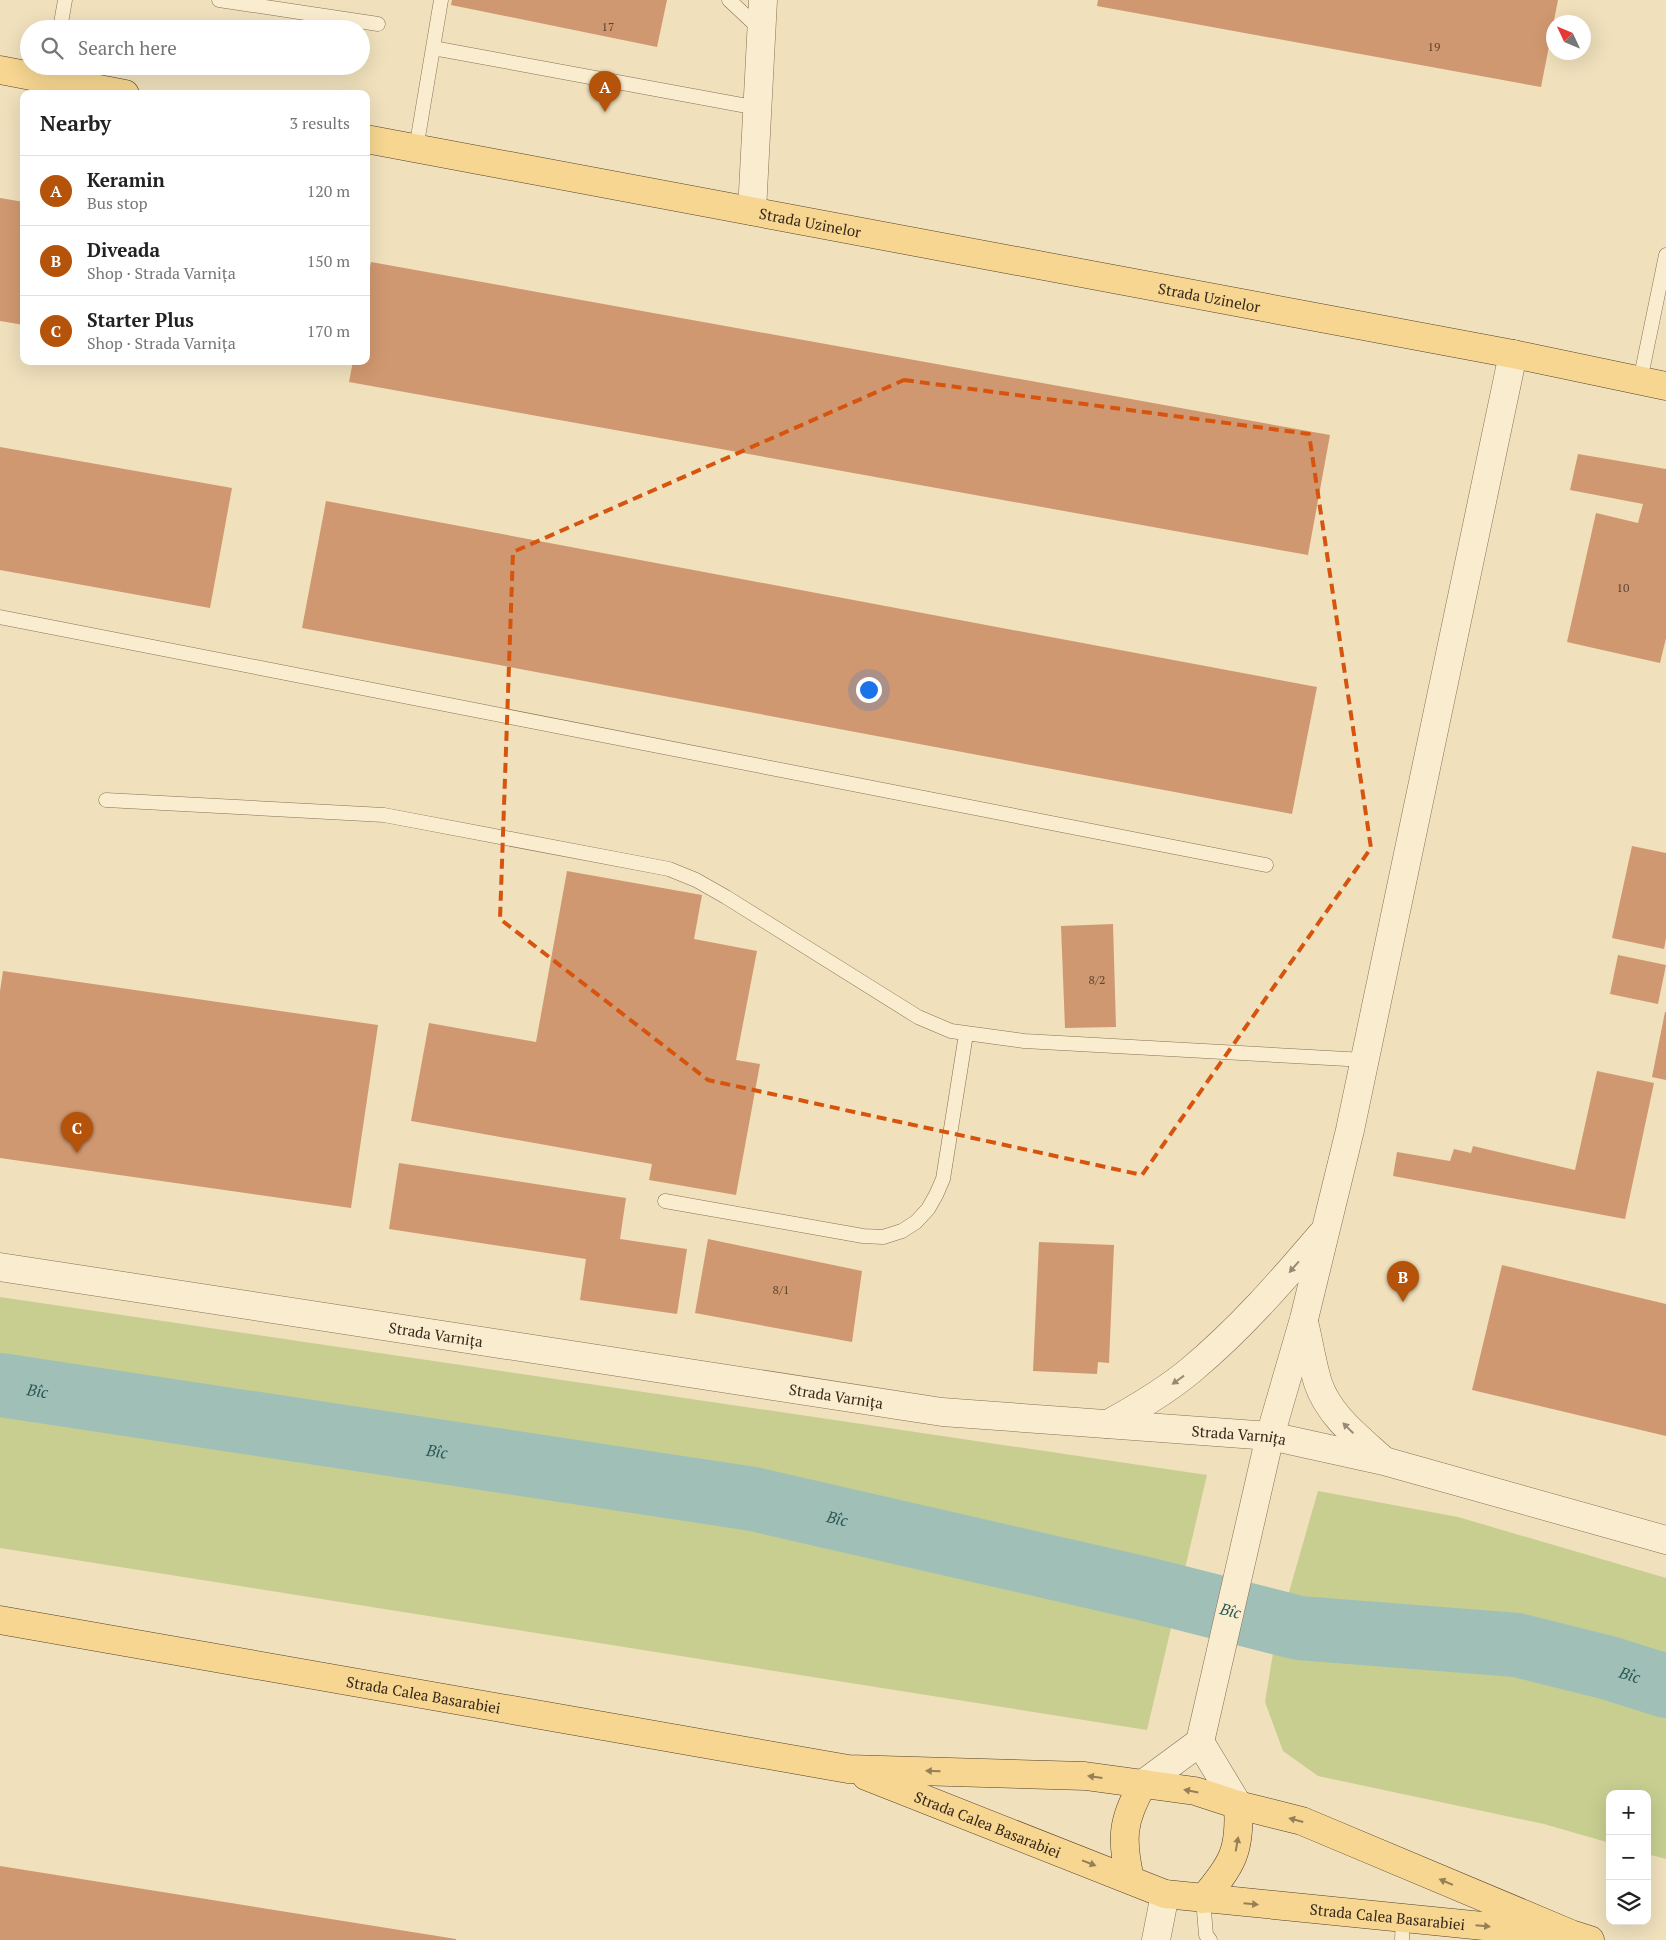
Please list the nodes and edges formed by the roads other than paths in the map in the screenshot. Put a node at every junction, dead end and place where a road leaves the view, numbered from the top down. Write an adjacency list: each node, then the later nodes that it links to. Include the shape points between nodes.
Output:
1 (65, 0): 6 (lane)
2 (219, 0): 7 (lane)
3 (441, 0): 11 (lane)
4 (730, 0): 10 (lane)
5 (763, 0): 10 (street, Strada Uzinelor)
6 (62, 20)
7 (352, 20)
8 (370, 23): 9 (lane)
9 (378, 24)
10 (761, 30): 16 (street, Strada Uzinelor)
11 (433, 48): 16 (lane); 18 (lane)
12 (0, 70): 13 (main road)
13 (20, 71)
14 (60, 75): 15 (main road)
15 (111, 90)
16 (758, 108): 19 (street, Strada Uzinelor)
17 (370, 140): 18 (main road, Strada Uzinelor)
18 (416, 148): 19 (main road, Strada Uzinelor)
19 (752, 211): 21 (main road, Strada Uzinelor)
20 (1666, 255): 22 (lane)
21 (1513, 354): 22 (main road, Strada Uzinelor); 27 (street)
22 (1653, 384)
23 (0, 617): 25 (lane)
24 (106, 800): 26 (lane, via 384,815 669,869 726,897 918,1017)
25 (1266, 865)
26 (966, 1034): 27 (lane, via 1024,1042); 28 (lane, via 943,1179 928,1209 902,1231 883,1237 863,1236)
27 (1365, 1060): 29 (street)
28 (665, 1201)
29 (1326, 1230): 31 (street); 32 (street, one-way to 32, via 1275,1289 1190,1371)
30 (0, 1267): 32 (street, Strada Varnița, via 942,1412)
31 (1304, 1319): 33 (street); 34 (street, one-way to 31, via 1346,1427 1330,1407 1319,1385)
32 (1108, 1424): 33 (street, Strada Varnița)
33 (1270, 1436): 34 (street, Strada Varnița); 37 (street)
34 (1384, 1461): 35 (street, Strada Varnița)
35 (1666, 1540)
36 (0, 1620): 38 (main road, Strada Calea Basarabiei)
37 (1200, 1742): 39 (street); 40 (street)
38 (848, 1769): 39 (main road, Strada Calea Basarabiei, one-way to 38, via 1085,1776); 41 (main road, Strada Calea Basarabiei, one-way to 41)
39 (1143, 1784): 40 (main road, Strada Calea Basarabiei, one-way to 39, via 1195,1791); 41 (main road, via 1132,1803 1124,1828 1124,1854)
40 (1238, 1805): 43 (main road, one-way to 40, via 1236,1852); 45 (main road, Strada Calea Basarabiei, one-way to 40, via 1302,1821)
41 (1130, 1879): 42 (main road, Strada Calea Basarabiei)
42 (1165, 1894): 43 (main road, Strada Calea Basarabiei); 46 (street)
43 (1203, 1899): 44 (main road, Strada Calea Basarabiei, one-way to 44); 47 (lane, via 1206,1935)
44 (1403, 1929): 45 (main road, Strada Calea Basarabiei, one-way to 45)
45 (1581, 1937)
46 (1156, 1940)
47 (1210, 1940)

